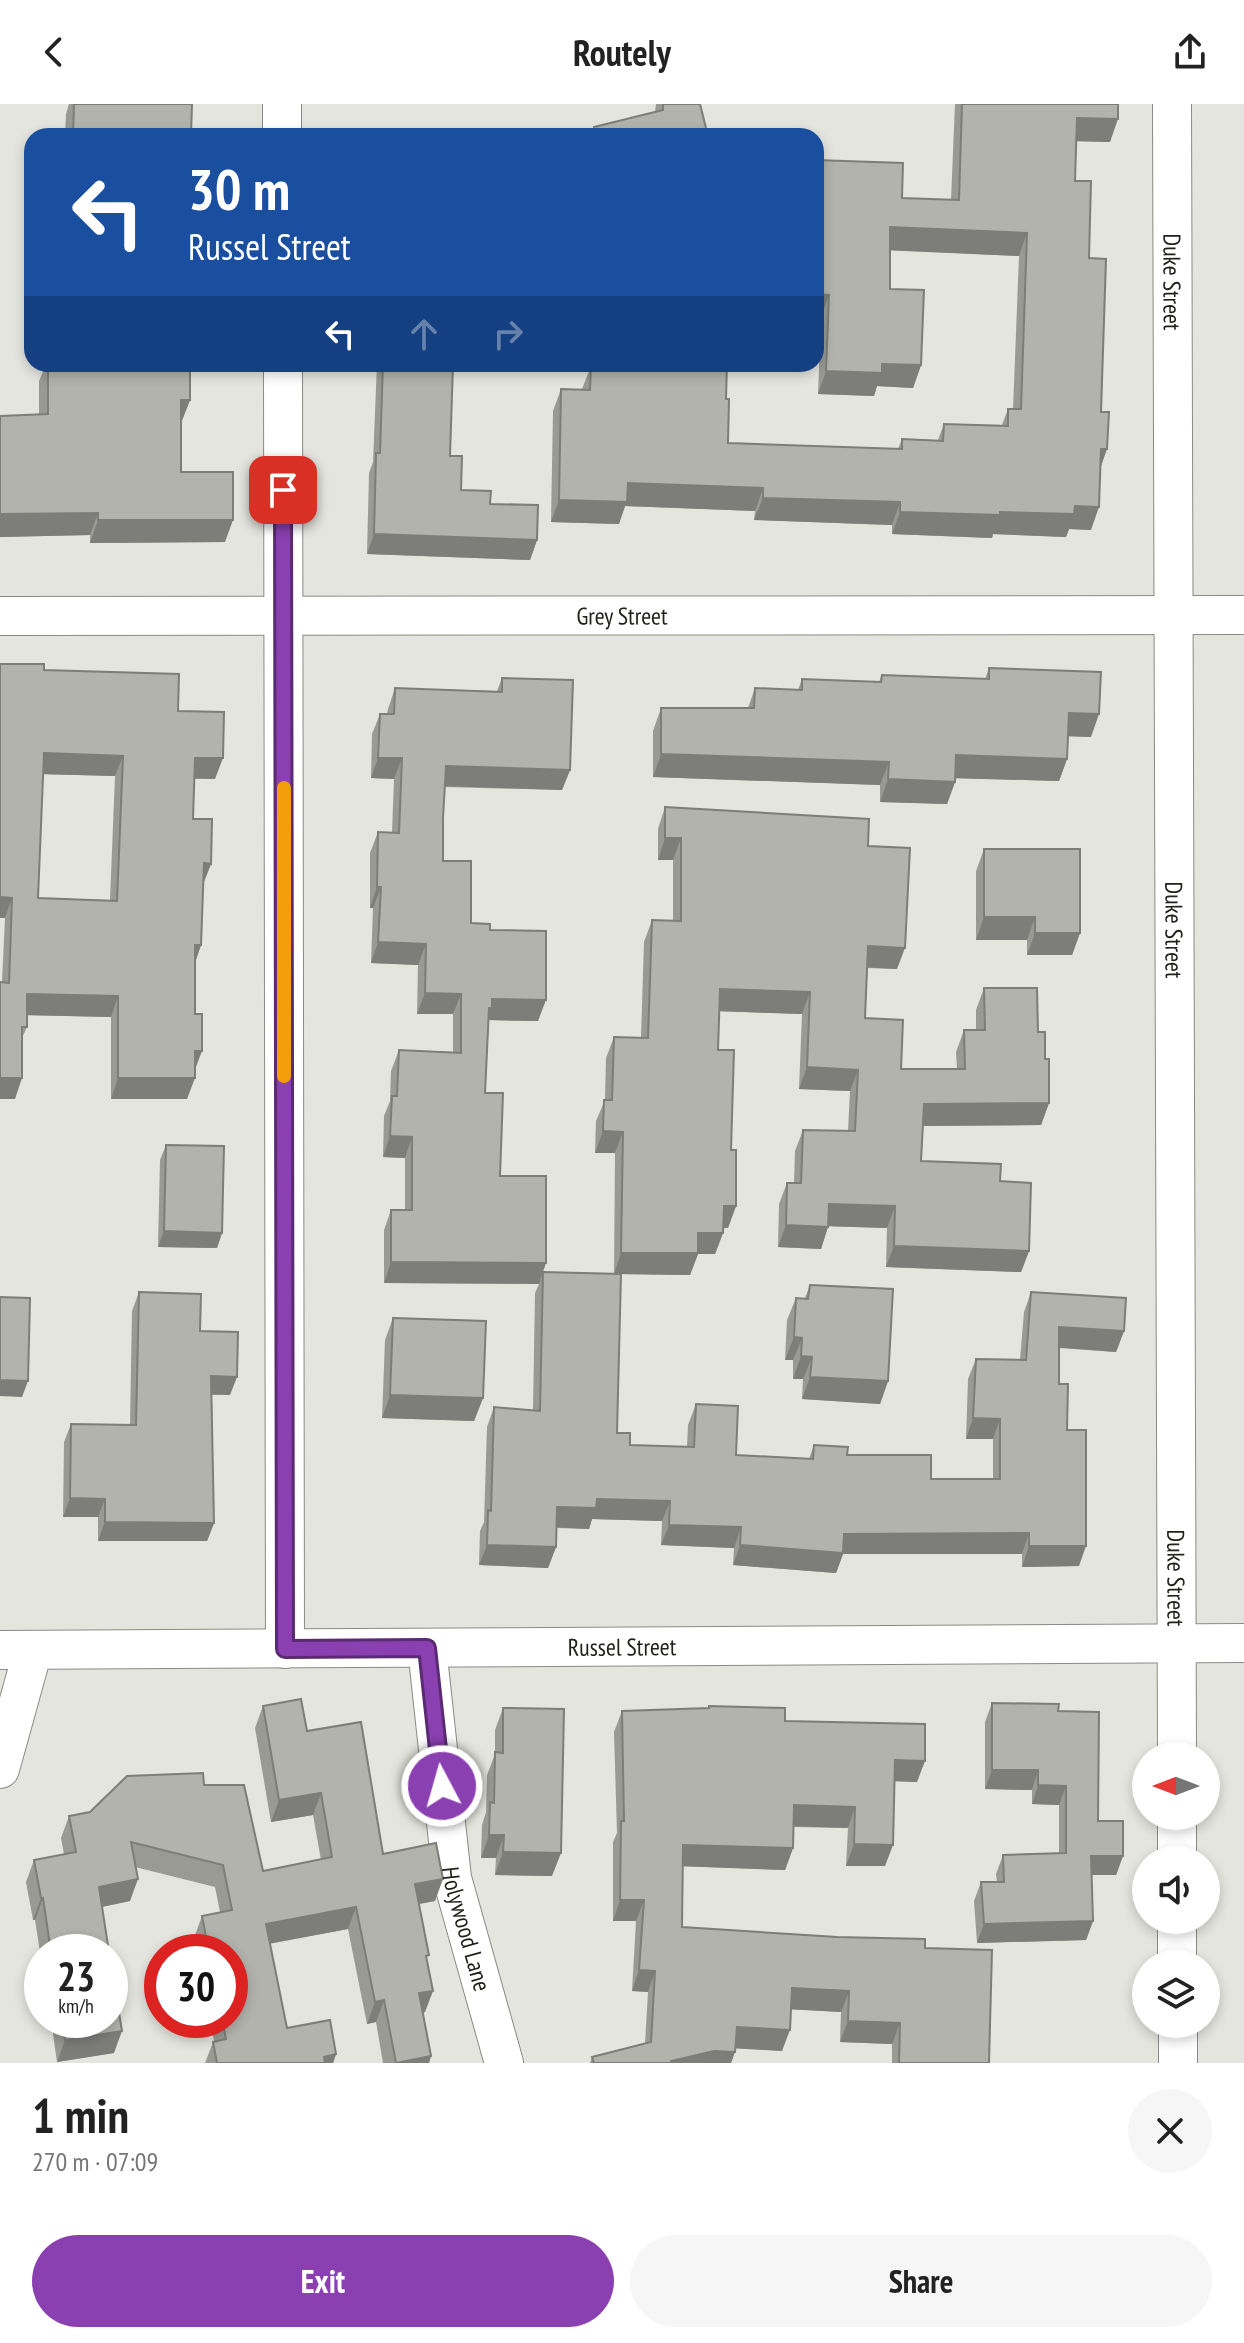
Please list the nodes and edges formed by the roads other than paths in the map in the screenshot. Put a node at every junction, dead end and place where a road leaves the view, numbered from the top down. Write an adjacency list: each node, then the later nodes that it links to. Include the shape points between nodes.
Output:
1 (282, 104): 3 (street)
2 (1172, 104): 5 (street, Duke Street)
3 (282, 128)
4 (283, 372): 8 (street)
5 (1174, 615): 6 (street, Grey Street); 8 (street, Grey Street); 10 (street, Duke Street)
6 (1244, 615)
7 (0, 616): 8 (street, Grey Street)
8 (283, 617): 12 (street)
9 (1244, 1643): 10 (street, Russel Street)
10 (1177, 1644): 11 (street, Russel Street); 14 (street, Duke Street)
11 (427, 1648): 12 (street, Russel Street); 17 (street, Holywood Lane, via 452,1878)
12 (285, 1649): 13 (street, Russel Street)
13 (16, 1650): 15 (street)
14 (1177, 1742)
15 (0, 1769)
16 (1178, 2038): 18 (street)
17 (504, 2063)
18 (1178, 2063)

